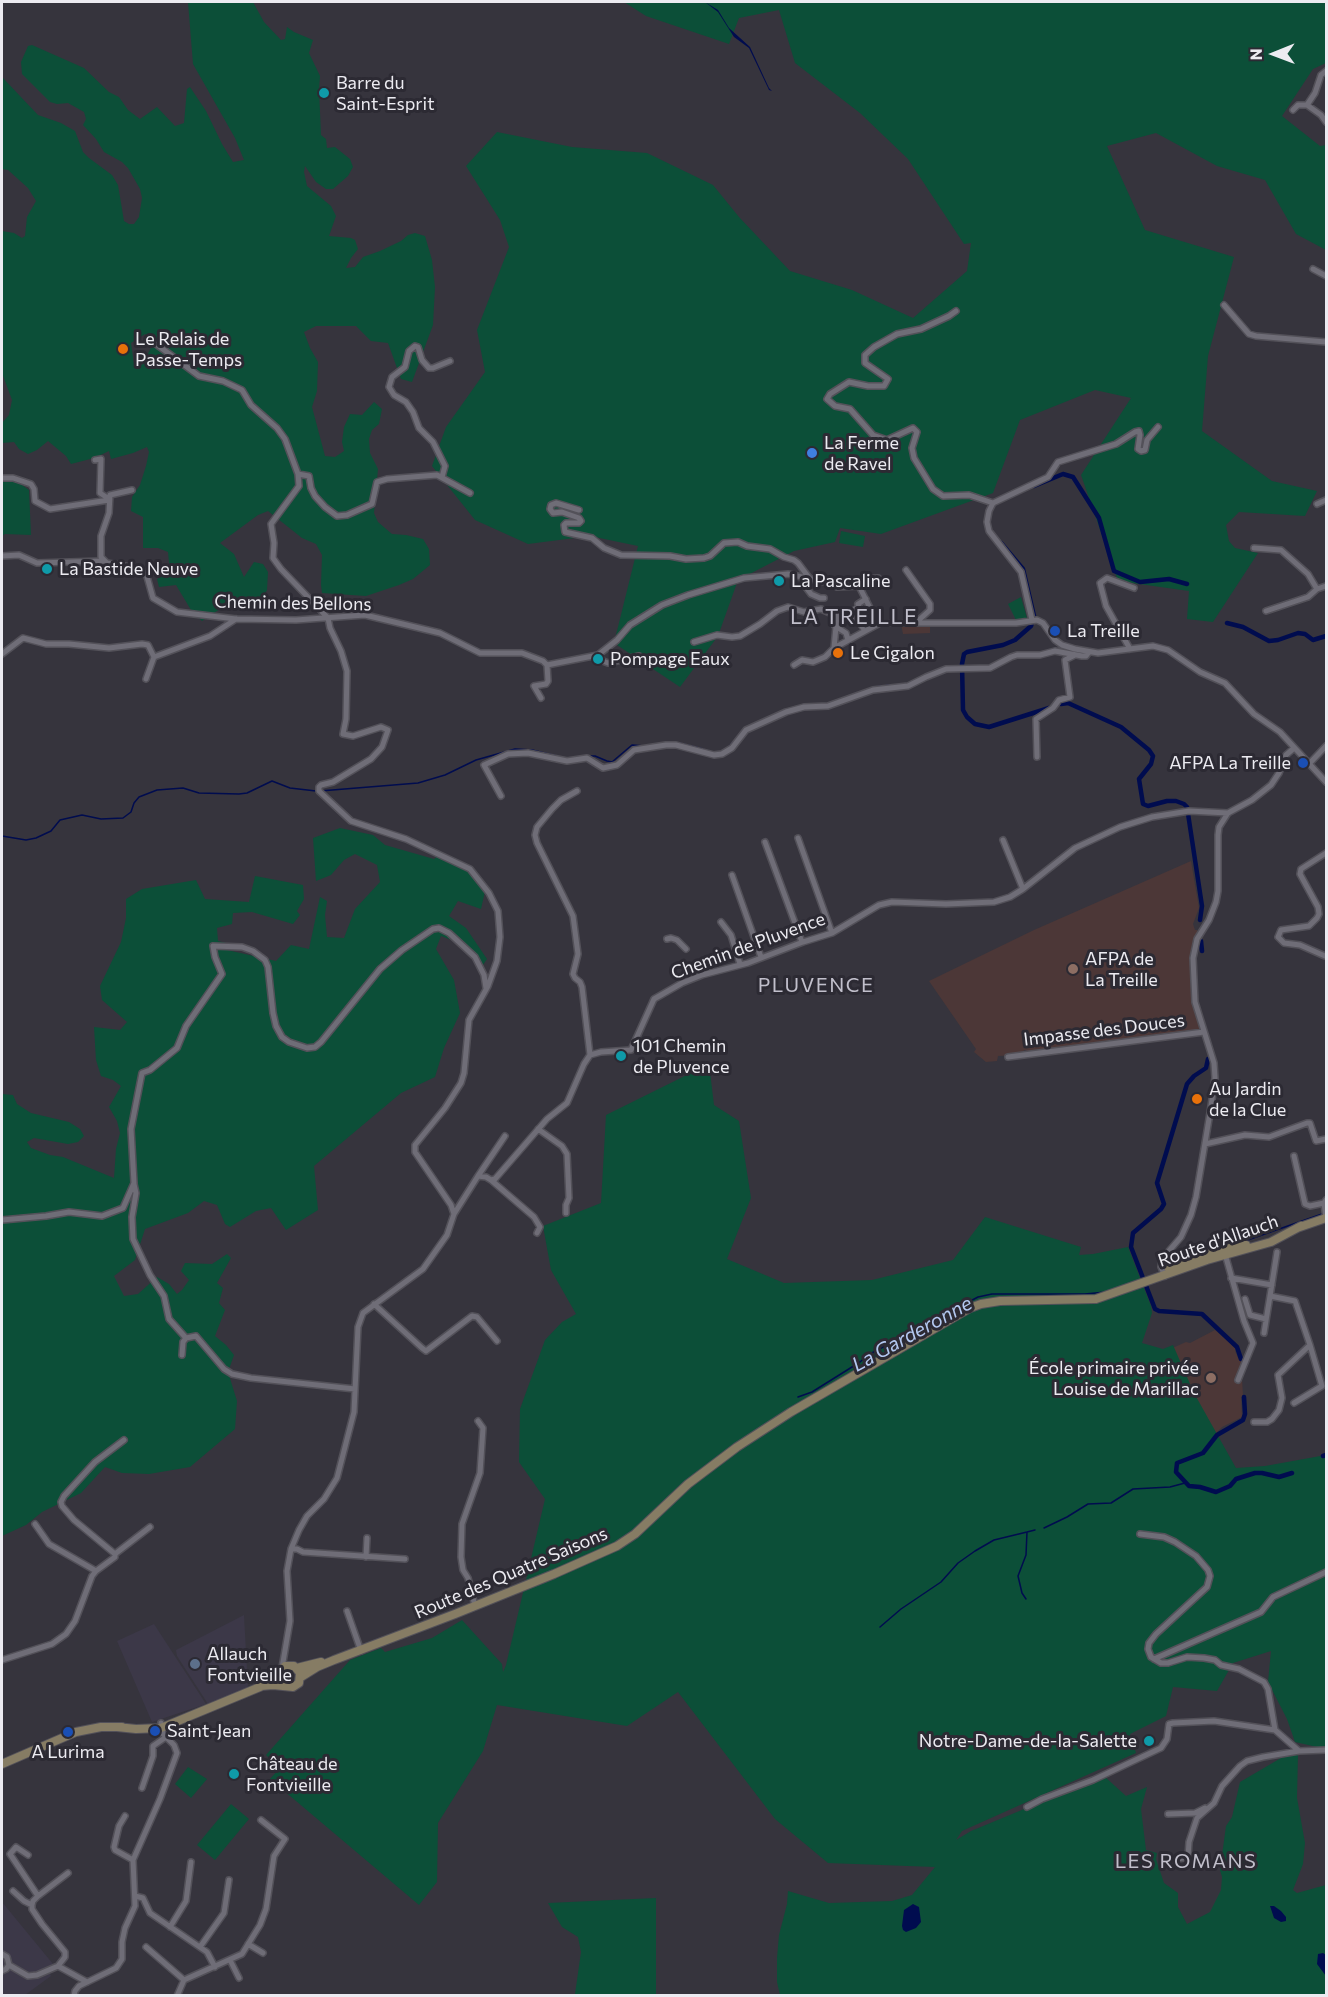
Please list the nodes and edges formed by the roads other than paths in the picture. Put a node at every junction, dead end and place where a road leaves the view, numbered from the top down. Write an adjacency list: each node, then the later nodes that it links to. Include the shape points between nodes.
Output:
1 (1326, 71): 2 (street)
2 (1307, 105): 3 (street, via 1298,105); 4 (street)
3 (1293, 110)
4 (1326, 122)
5 (1313, 269): 6 (street)
6 (1326, 276)
7 (1224, 305): 9 (street, via 1250,334)
8 (956, 311): 21 (street, via 921,329 897,334 865,355 865,363 888,379 884,386 849,382 827,399 835,406 850,409 873,435 887,440 913,428 917,432 912,448 914,458 933,489 943,496 969,495)
9 (1326, 342)
10 (156, 344): 14 (street, via 199,376 242,390 251,405 285,439)
11 (450, 362): 15 (street, via 429,368 415,346 389,387 406,402 419,428 433,442 445,466)
12 (1158, 427): 21 (street, via 1147,440 1145,450 1138,449 1140,435 1135,432 1116,444 1058,462 1048,477)
13 (95, 460): 19 (street, via 101,459 100,493)
14 (298, 474): 15 (street, via 309,476 315,496 337,516 372,504 375,487 381,480); 40 (street, via 299,486 271,524 273,558)
15 (442, 477): 18 (street)
16 (2, 478): 19 (street, via 31,484 35,501 50,508)
17 (132, 490): 19 (street, via 110,495)
18 (470, 493)
19 (109, 499): 26 (street, via 101,536)
20 (1326, 500): 22 (street)
21 (993, 503): 43 (street, via 987,522 990,531 1021,572)
22 (1317, 504)
23 (579, 510): 28 (street, via 556,503 550,511 579,518 579,523 566,523 564,529 592,538 621,555 705,558 724,543 738,542 770,549 794,560)
24 (1254, 548): 33 (street, via 1281,550 1308,574)
25 (2, 556): 26 (street, via 19,555 37,562)
26 (103, 561): 41 (street, Chemin des Bellons, via 140,569 148,577 153,598 177,612)
27 (906, 570): 44 (street, via 930,604 930,610)
28 (807, 578): 30 (street, via 837,587); 34 (street, via 805,586 811,594); 54 (street, via 788,574 744,578 688,595 637,620)
29 (878, 578): 30 (street, via 862,579)
30 (859, 586): 35 (street)
31 (1326, 586): 33 (street)
32 (1134, 588): 51 (street, via 1107,578 1100,583 1108,611)
33 (1317, 589): 37 (street, via 1308,597)
34 (824, 598)
35 (866, 599): 36 (street); 45 (street)
36 (859, 605): 38 (street)
37 (1266, 610)
38 (851, 611): 39 (street); 42 (street)
39 (837, 616): 46 (street); 49 (street, via 821,609 804,612 788,607 740,636 717,635)
40 (328, 618): 41 (street, Chemin des Bellons); 58 (street, Chemin des Bellons, via 365,615 440,633 480,653 522,653); 84 (street, via 347,671 343,734 353,736 381,727 388,730 382,747 371,759 321,785 319,791 351,820 406,839 474,874 498,911 497,961)
41 (236, 619): 57 (street, via 210,636)
42 (856, 620): 47 (street)
43 (1033, 620): 44 (street); 52 (street, via 1043,623 1062,645)
44 (919, 622): 45 (street)
45 (880, 623): 47 (street)
46 (835, 626): 48 (street, via 846,633); 50 (street)
47 (865, 631): 48 (street)
48 (848, 640): 50 (street)
49 (694, 642)
50 (834, 648): 59 (street, via 825,657)
51 (1130, 649): 52 (street); 63 (street, via 1153,645 1162,648 1225,683 1254,714 1280,732)
52 (1089, 652): 55 (street, via 1086,656)
53 (2, 654): 57 (street, via 23,638 46,644 109,648 142,644 148,645)
54 (597, 655): 56 (street, via 608,663); 58 (street)
55 (1075, 655): 64 (street, via 1065,660 1071,696 1059,700 1036,719); 68 (street, via 1055,651 1011,657 990,668 946,669 908,686 873,690 828,706 786,712 746,730 723,754 666,745 634,750 617,765 603,768 587,758 567,760 528,753 508,754 484,765)
56 (639, 656)
57 (154, 657): 60 (street)
58 (547, 665): 61 (street, via 548,681 534,686)
59 (794, 665)
60 (146, 679)
61 (541, 698)
62 (1326, 746): 65 (street)
63 (1293, 749): 65 (street); 69 (street, via 1271,784)
64 (1036, 757)
65 (1309, 764): 66 (street)
66 (1326, 782)
67 (577, 791): 86 (street, via 556,805 535,835 573,916 578,954 573,974 582,987)
68 (501, 796)
69 (1228, 813): 75 (street, Chemin de Pluvence, via 1187,811 1152,816 1075,848); 85 (street, via 1218,835 1216,902 1193,952 1195,1002)
70 (798, 838): 77 (street)
71 (1003, 840): 75 (street)
72 (765, 842): 79 (street)
73 (1326, 853): 81 (street, via 1301,869 1300,874 1318,908 1317,918 1309,926 1281,930 1278,937 1284,943)
74 (732, 875): 82 (street)
75 (1023, 889): 77 (street, Chemin de Pluvence, via 1010,897 984,903 879,904)
76 (721, 922): 83 (street, via 731,935)
77 (832, 933): 79 (street, Chemin de Pluvence)
78 (667, 939): 80 (street, via 677,940)
79 (802, 942): 82 (street, Chemin de Pluvence)
80 (686, 949)
81 (1325, 956)
82 (761, 957): 83 (street, Chemin de Pluvence)
83 (740, 964): 86 (street, Chemin de Pluvence, via 702,975 654,999 631,1050)
84 (486, 991): 95 (street, via 476,957 449,933 433,929 380,969 321,1042 307,1048 285,1039 276,1026 265,960 242,947 213,946 222,974 186,1026 177,1048 142,1073 131,1129); 98 (street, via 469,1020 461,1083 415,1145 415,1152)
85 (1204, 1032): 87 (street, Impasse des Douces); 91 (street, via 1215,1078)
86 (590, 1055): 88 (street, via 567,1103)
87 (1008, 1058)
88 (538, 1129): 94 (street); 97 (street, via 567,1154)
89 (505, 1136): 93 (street)
90 (1326, 1139): 91 (street, via 1316,1141 1307,1123 1269,1137 1245,1136)
91 (1205, 1144): 104 (street, via 1191,1215 1181,1237 1160,1263)
92 (1294, 1156): 96 (street, via 1305,1204)
93 (478, 1176): 94 (street); 98 (street)
94 (491, 1180): 101 (street, via 534,1217 540,1227)
95 (134, 1183): 100 (street, via 123,1208 110,1214 95,1217 69,1212); 113 (street, via 133,1239 164,1296 169,1319)
96 (1325, 1202): 99 (street)
97 (566, 1213)
98 (454, 1214): 109 (street, via 447,1235 423,1269)
99 (1326, 1218): 102 (main road, Route d'Allauch)
100 (2, 1220)
101 (537, 1233)
102 (1224, 1252): 104 (main road, Route d'Allauch, via 1198,1256); 105 (street)
103 (1277, 1252): 106 (street)
104 (1164, 1274): 110 (main road, Route d'Allauch, via 1096,1299 990,1302)
105 (1231, 1278): 106 (street); 117 (street, via 1253,1343)
106 (1272, 1285): 107 (street)
107 (1270, 1296): 111 (street); 115 (street, via 1295,1301)
108 (1245, 1299): 111 (street, via 1250,1315)
109 (374, 1304): 114 (street, via 426,1351 471,1316 477,1317); 119 (street, via 360,1321)
110 (951, 1318): 134 (main road, Route des Quatre Saisons, via 801,1406 712,1464 617,1546)
111 (1266, 1319): 112 (street)
112 (1264, 1333)
113 (186, 1338): 116 (street); 119 (street, via 196,1336 232,1374)
114 (497, 1341)
115 (1310, 1345): 118 (street); 122 (street, via 1278,1375 1282,1398 1279,1410 1267,1422)
116 (182, 1355)
117 (1238, 1380)
118 (1324, 1386): 120 (street)
119 (355, 1389): 128 (street, via 354,1412 337,1478 307,1516)
120 (1294, 1404)
121 (477, 1421): 134 (street, via 483,1428 480,1473 462,1524 461,1557)
122 (1254, 1422)
123 (124, 1440): 129 (street, via 95,1462 61,1502 74,1520)
124 (34, 1524): 132 (street, via 49,1544)
125 (150, 1527): 129 (street)
126 (1140, 1534): 138 (street, via 1164,1537 1182,1546 1196,1556 1210,1576 1207,1587 1149,1643)
127 (367, 1538): 130 (street)
128 (291, 1549): 130 (street); 137 (street)
129 (115, 1554): 132 (street)
130 (366, 1557): 131 (street)
131 (405, 1559)
132 (96, 1571): 139 (street, via 66,1634 52,1644)
133 (1326, 1572): 138 (street, via 1274,1597 1261,1612)
134 (475, 1606): 136 (main road, Route des Quatre Saisons)
135 (347, 1611): 136 (street)
136 (361, 1651): 140 (main road, Route des Quatre Saisons)
137 (285, 1657): 141 (street); 142 (street)
138 (1154, 1659): 148 (street, via 1161,1663 1187,1657 1215,1660 1264,1682)
139 (2, 1660)
140 (334, 1660): 141 (main road, Route des Quatre Saisons); 144 (main road, Route des Quatre Saisons)
141 (294, 1666): 142 (main road, Route des Quatre Saisons); 144 (main road)
142 (282, 1668): 143 (main road)
143 (278, 1677): 145 (main road); 146 (main road, Route des Quatre Saisons)
144 (301, 1677): 145 (main road, Route des Quatre Saisons, via 293,1687)
145 (283, 1685): 146 (main road, Route des Quatre Saisons)
146 (261, 1686): 147 (main road, Route des Quatre Saisons)
147 (163, 1725): 149 (street); 152 (main road, Route des Quatre Saisons, via 76,1732)
148 (1275, 1730): 151 (street); 156 (street, via 1214,1722 1169,1724 1161,1748)
149 (166, 1737): 154 (street, via 153,1746); 161 (street, via 176,1749 176,1757)
150 (1326, 1750): 151 (street)
151 (1299, 1751): 155 (street, via 1247,1761 1227,1780)
152 (4, 1762): 153 (street)
153 (2, 1771)
154 (142, 1788)
155 (1214, 1803): 157 (street, via 1195,1813); 162 (street, via 1194,1824 1188,1857)
156 (1027, 1807)
157 (1168, 1814)
158 (124, 1816): 161 (street, via 114,1850)
159 (261, 1820): 171 (street, via 285,1839 274,1856 266,1909)
160 (28, 1855): 167 (street, via 17,1847 10,1854)
161 (133, 1860): 168 (street)
162 (1172, 1860)
163 (191, 1862): 170 (street, via 186,1901)
164 (68, 1873): 167 (street)
165 (229, 1880): 173 (street, via 224,1913)
166 (13, 1891): 169 (street)
167 (38, 1896): 169 (street)
168 (135, 1896): 170 (street, via 143,1898 150,1913); 183 (street, via 120,1964)
169 (32, 1905): 178 (street, via 65,1952)
170 (170, 1927): 173 (street)
171 (248, 1944): 174 (street); 176 (street, via 242,1954)
172 (146, 1947): 182 (street)
173 (200, 1947): 179 (street)
174 (263, 1953)
175 (2, 1954): 177 (street)
176 (230, 1959): 179 (street); 181 (street)
177 (9, 1965): 178 (street, via 32,1976); 180 (street)
178 (58, 1966): 183 (street)
179 (215, 1967): 182 (street)
180 (2, 1971)
181 (239, 1978)
182 (184, 1980): 185 (street)
183 (87, 1982): 184 (street, via 76,1988)
184 (74, 1995)
185 (177, 1995)

